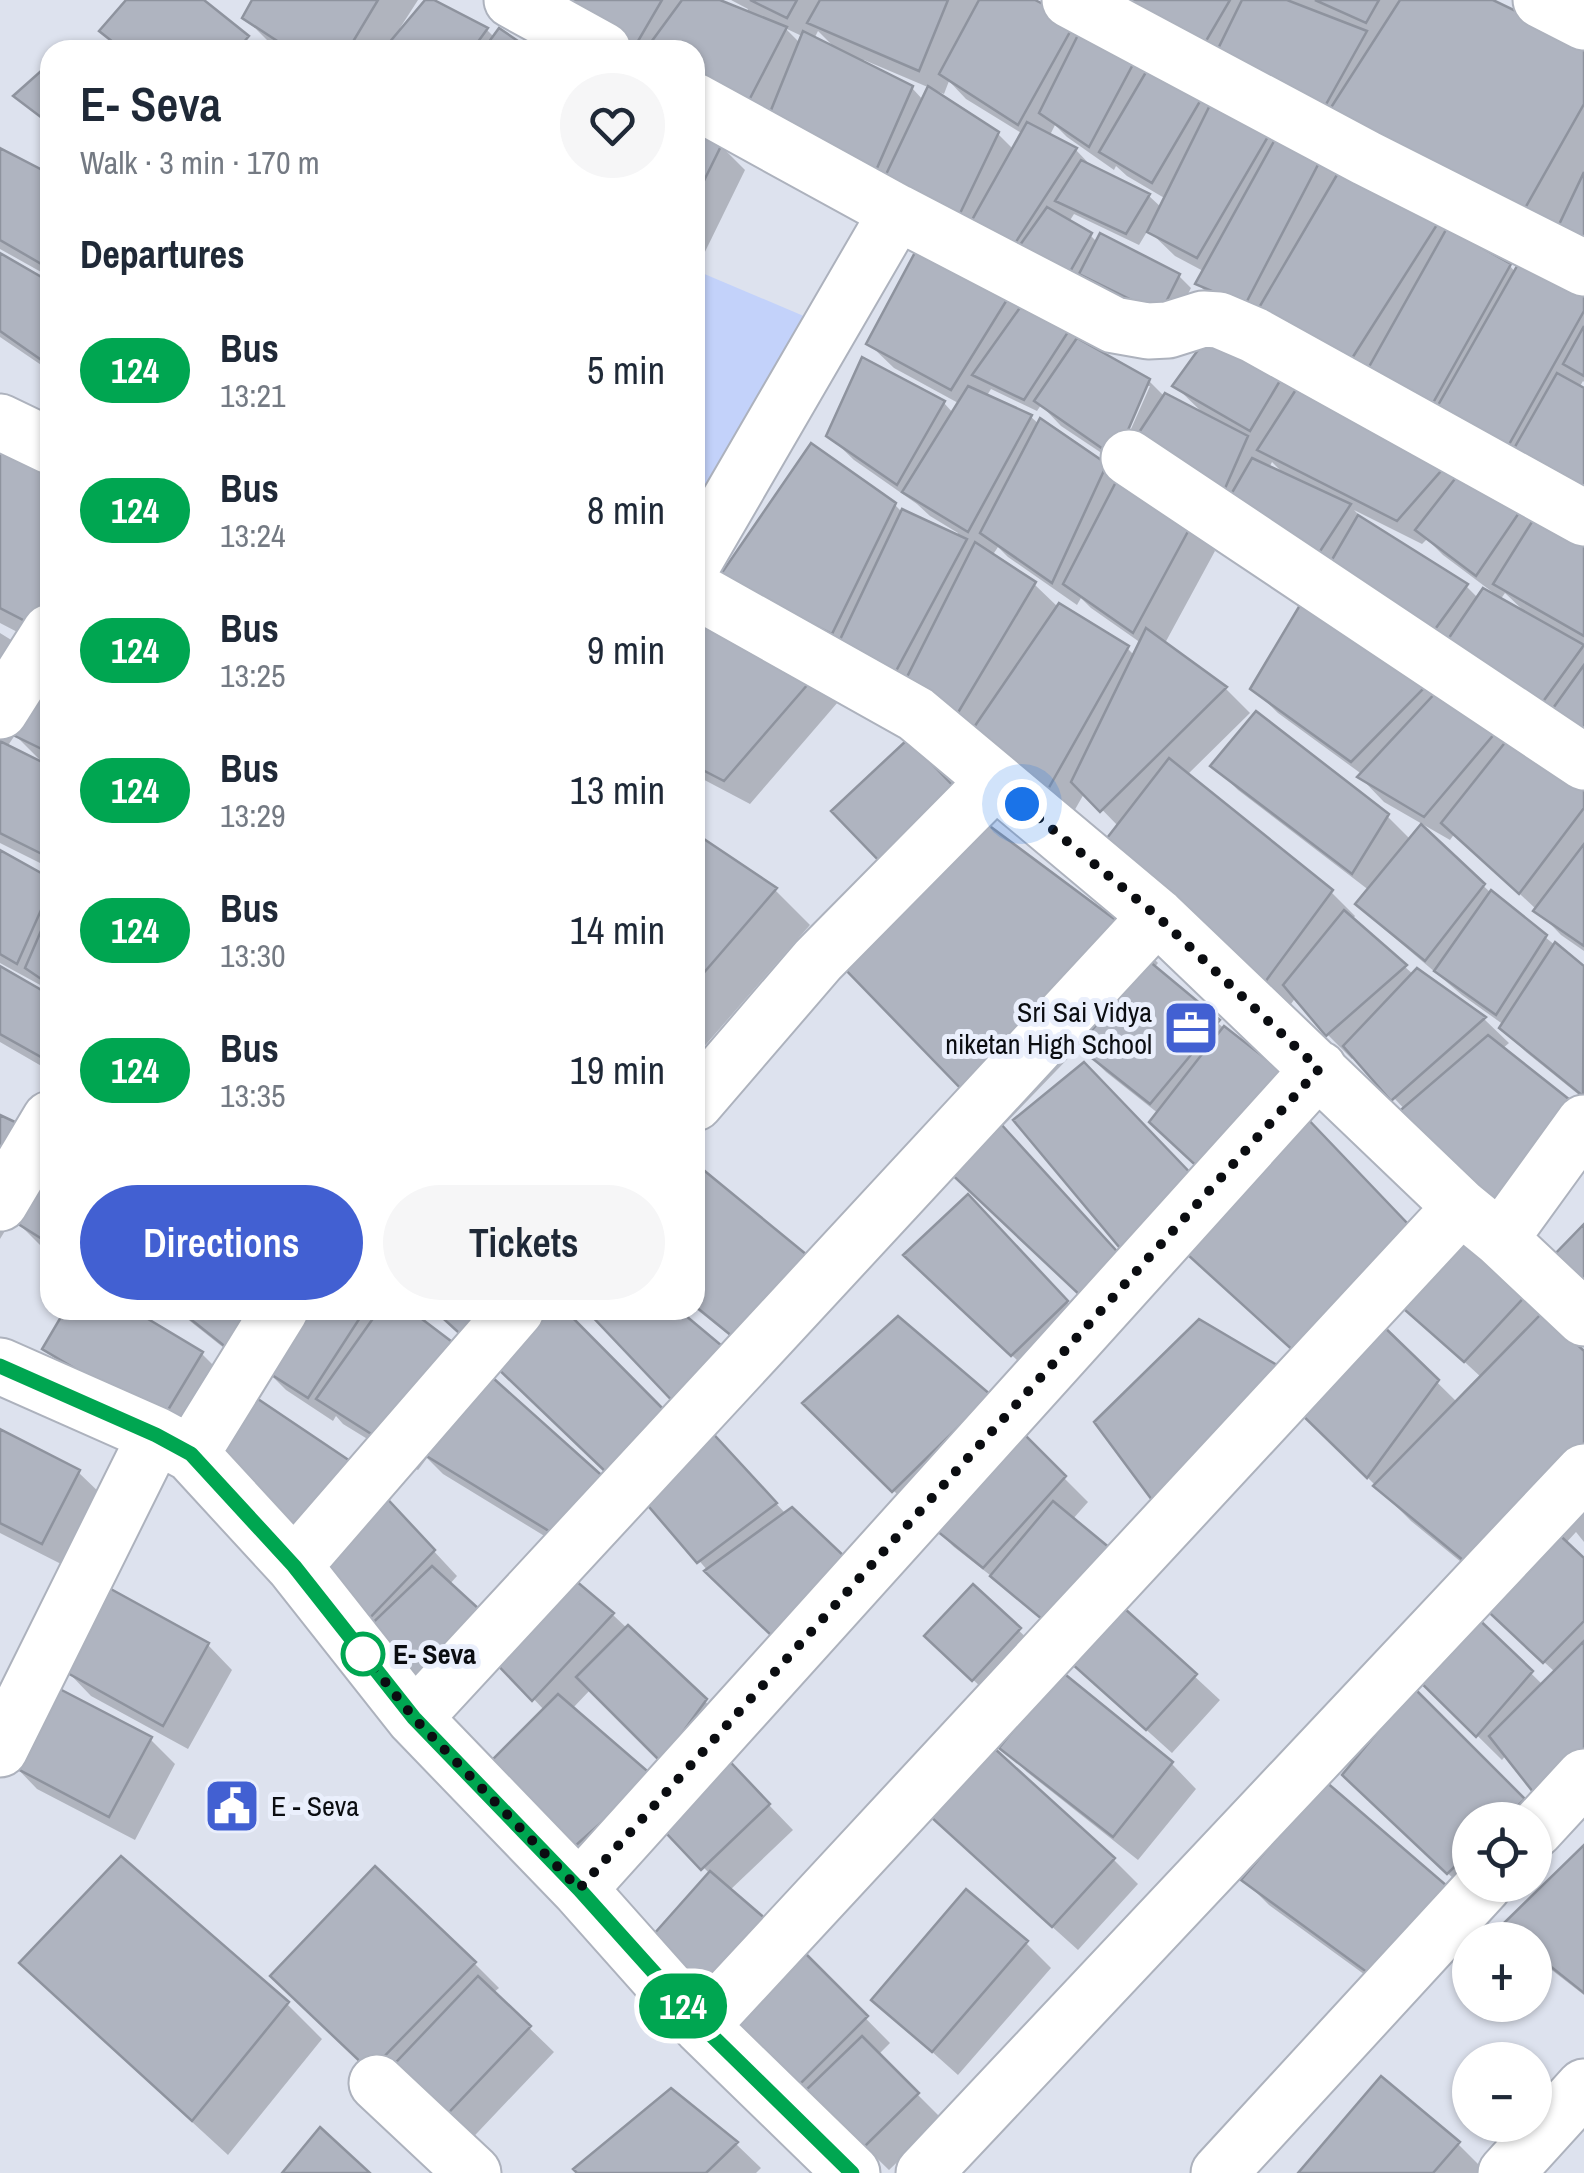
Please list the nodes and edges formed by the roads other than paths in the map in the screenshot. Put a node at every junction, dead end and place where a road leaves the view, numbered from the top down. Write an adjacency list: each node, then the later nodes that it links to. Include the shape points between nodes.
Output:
1 (512, 0): 5 (street)
2 (1070, 0): 8 (street)
3 (1541, 0): 4 (street)
4 (1584, 22)
5 (585, 40)
6 (705, 106): 7 (street)
7 (897, 212): 12 (street, via 1114,325 1148,331 1219,320 1254,334); 13 (street)
8 (1584, 268)
9 (0, 422): 10 (street)
10 (40, 441)
11 (1129, 458): 17 (street)
12 (1584, 518)
13 (705, 543)
14 (705, 595): 18 (street, via 916,714)
15 (40, 648): 16 (street)
16 (0, 712)
17 (1584, 762)
18 (995, 781): 19 (street); 21 (street, via 818,960)
19 (1157, 916): 20 (street); 33 (street)
20 (1319, 1069): 25 (street); 37 (street)
21 (705, 1090)
22 (1584, 1122): 25 (street)
23 (40, 1137): 24 (street)
24 (0, 1203)
25 (1480, 1223): 26 (street); 39 (street)
26 (1584, 1318)
27 (272, 1320): 30 (street)
28 (507, 1320): 32 (street)
29 (0, 1366): 30 (street)
30 (174, 1445): 32 (street); 34 (street)
31 (1584, 1472): 44 (street)
32 (294, 1566): 33 (street)
33 (414, 1718): 37 (street)
34 (0, 1748)
35 (1584, 1777): 36 (street)
36 (1552, 1812)
37 (579, 1889): 39 (street)
38 (1468, 1902): 45 (street)
39 (702, 2026): 43 (street)
40 (377, 2083): 42 (street)
41 (1584, 2087): 46 (street)
42 (473, 2173)
43 (852, 2173)
44 (924, 2173)
45 (1219, 2173)
46 (1506, 2173)

